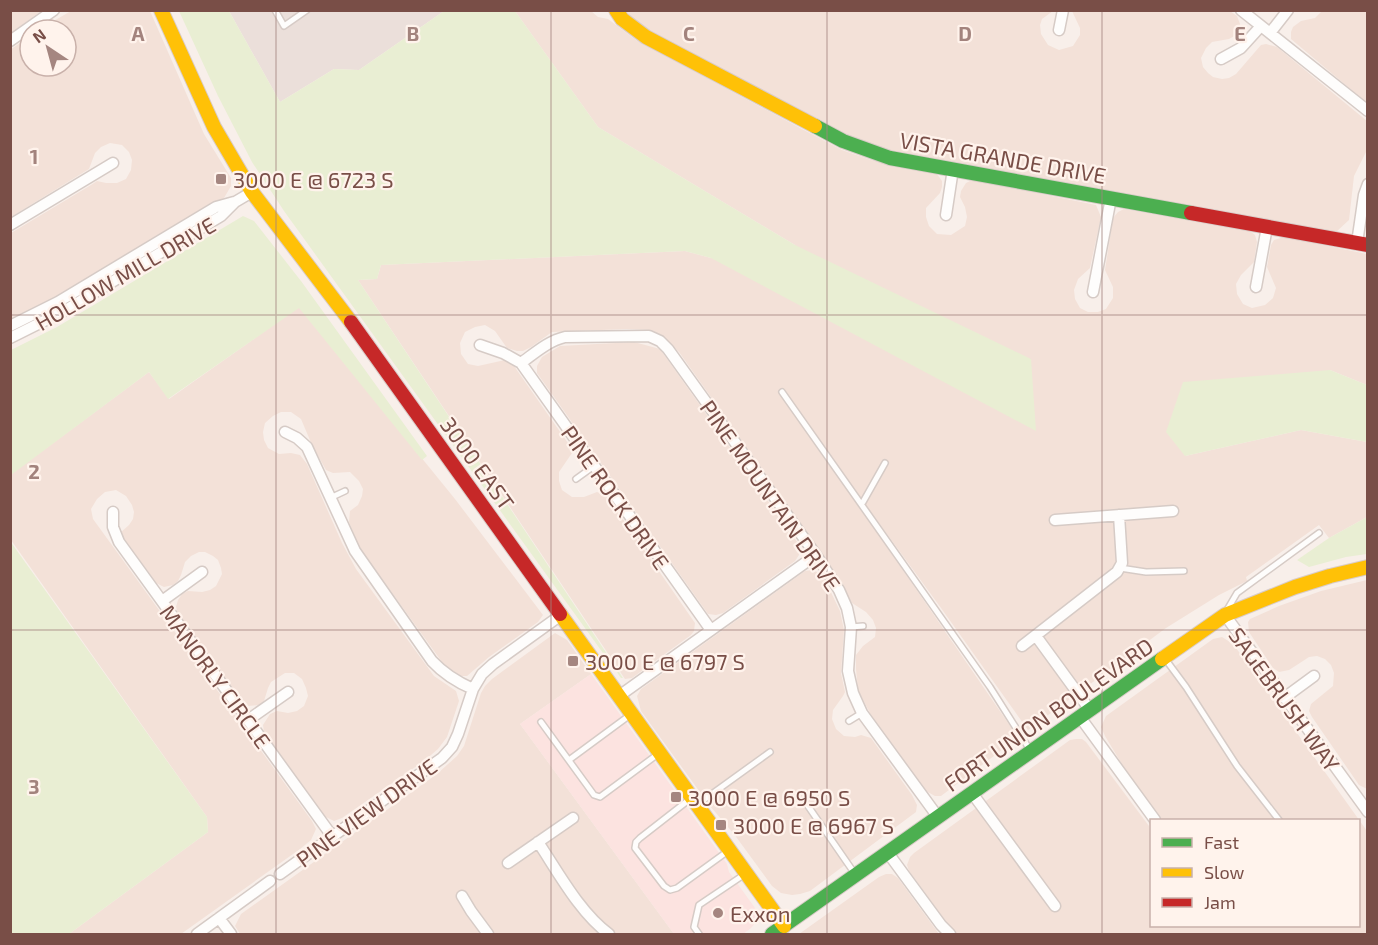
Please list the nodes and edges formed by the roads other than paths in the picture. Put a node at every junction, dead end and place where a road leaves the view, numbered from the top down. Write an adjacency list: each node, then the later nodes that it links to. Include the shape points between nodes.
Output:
1 (54, 10): 11 (street)
2 (161, 10): 17 (main road, 3000 EAST, via 214,127)
3 (275, 10): 4 (lane, via 284,26)
4 (307, 10)
5 (616, 10): 15 (main road, VISTA GRANDE DRIVE, via 646,37 843,141 890,158)
6 (1063, 10): 9 (street)
7 (1241, 10): 10 (street)
8 (1288, 10): 10 (street)
9 (1059, 30)
10 (1266, 30): 12 (street); 13 (street)
11 (10, 41)
12 (1221, 59)
13 (1368, 111)
14 (113, 163): 21 (street)
15 (953, 169): 18 (main road, VISTA GRANDE DRIVE); 20 (street)
16 (1368, 184): 23 (street, VISTA GRANDE DRIVE)
17 (252, 192): 19 (street, HOLLOW MILL DRIVE); 49 (main road, 3000 EAST, via 359,333)
18 (1111, 198): 22 (main road, VISTA GRANDE DRIVE); 25 (street)
19 (235, 202): 26 (street, HOLLOW MILL DRIVE, via 216,207 58,302); 27 (street, HOLLOW MILL DRIVE, via 206,226 64,311)
20 (946, 214)
21 (10, 225)
22 (1267, 227): 23 (main road, VISTA GRANDE DRIVE); 24 (street)
23 (1362, 244)
24 (1256, 287)
25 (1093, 292)
26 (10, 326)
27 (10, 338)
28 (480, 345): 29 (street)
29 (521, 363): 33 (street, PINE ROCK DRIVE); 43 (street, PINE MOUNTAIN DRIVE, via 547,344 565,337 649,336 660,341)
30 (782, 392): 37 (lane)
31 (285, 432): 36 (street, via 307,447)
32 (885, 463): 37 (lane)
33 (594, 466): 34 (lane); 53 (street, PINE ROCK DRIVE)
34 (576, 479)
35 (345, 491): 36 (lane)
36 (330, 498): 58 (street, via 359,559 432,661 454,680)
37 (861, 504): 68 (lane)
38 (1173, 511): 40 (street)
39 (113, 512): 48 (street, MANORLY CIRCLE, via 119,542)
40 (1119, 515): 41 (street); 45 (street)
41 (1055, 520)
42 (1319, 533): 50 (lane, via 1237,593)
43 (816, 555): 52 (street, PINE MOUNTAIN DRIVE, via 839,590); 53 (street)
44 (1368, 567): 50 (main road, FORT UNION BOULEVARD, via 1302,583)
45 (1120, 568): 46 (lane); 54 (street)
46 (1184, 571)
47 (202, 572): 48 (street)
48 (162, 601): 65 (street, MANORLY CIRCLE)
49 (561, 615): 58 (street, PINE VIEW DRIVE, via 493,664); 60 (main road, 3000 EAST)
50 (1225, 615): 56 (main road, FORT UNION BOULEVARD); 61 (street, SAGEBRUSH WAY)
51 (863, 626): 52 (lane)
52 (850, 627): 62 (street, PINE MOUNTAIN DRIVE, via 848,671)
53 (711, 630): 60 (street)
54 (1036, 636): 55 (street); 63 (street)
55 (1022, 646)
56 (1164, 657): 63 (main road, FORT UNION BOULEVARD); 79 (lane, via 1237,766)
57 (1314, 675): 61 (street)
58 (473, 689): 80 (street, PINE VIEW DRIVE, via 458,734 442,758)
59 (288, 692): 65 (street)
60 (619, 696): 64 (main road, 3000 EAST)
61 (1284, 698): 75 (street, SAGEBRUSH WAY)
62 (861, 712): 66 (lane); 77 (street, PINE MOUNTAIN DRIVE)
63 (1085, 713): 68 (main road, FORT UNION BOULEVARD); 78 (street)
64 (632, 714): 70 (main road, 3000 EAST); 71 (lane)
65 (248, 720): 80 (street, MANORLY CIRCLE)
66 (849, 721)
67 (542, 722): 71 (lane)
68 (1031, 751): 72 (main road, FORT UNION BOULEVARD)
69 (770, 752): 73 (lane)
70 (659, 753): 71 (lane, via 600,797 594,795); 73 (main road, 3000 EAST)
71 (569, 760)
72 (972, 793): 77 (main road, FORT UNION BOULEVARD); 90 (street)
73 (694, 801): 82 (main road, 3000 EAST); 82 (lane, via 640,838 635,848 670,890)
74 (808, 806): 87 (lane)
75 (1368, 812)
76 (573, 818): 81 (street)
77 (938, 818): 83 (main road, FORT UNION BOULEVARD)
78 (1154, 819)
79 (1278, 819)
80 (332, 836): 86 (street, PINE VIEW DRIVE)
81 (538, 842): 84 (street); 96 (street, via 583,908)
82 (729, 850): 85 (main road, 3000 EAST)
83 (888, 852): 87 (main road, FORT UNION BOULEVARD); 99 (street)
84 (508, 863)
85 (747, 873): 92 (main road, 3000 EAST); 97 (lane, via 699,905 694,927)
86 (280, 874)
87 (856, 875): 92 (main road, FORT UNION BOULEVARD)
88 (270, 881): 91 (street)
89 (462, 896): 95 (street)
90 (1055, 906)
91 (219, 918): 93 (street); 94 (street)
92 (784, 926): 98 (main road, FORT UNION BOULEVARD)
93 (196, 934)
94 (231, 934)
95 (488, 934)
96 (609, 934)
97 (699, 934)
98 (772, 934)
99 (950, 934)

